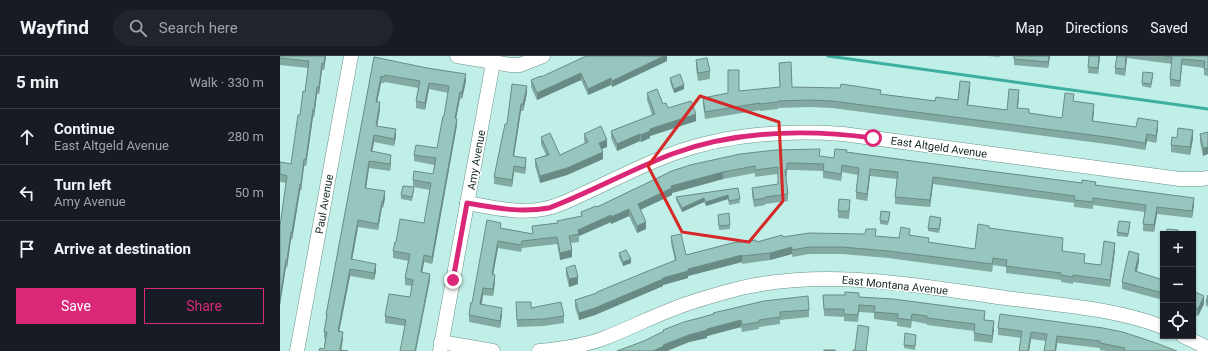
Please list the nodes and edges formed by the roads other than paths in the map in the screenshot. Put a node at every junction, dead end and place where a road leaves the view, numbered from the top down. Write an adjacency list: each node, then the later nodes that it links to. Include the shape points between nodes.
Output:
1 (351, 56): 11 (street, Paul Avenue)
2 (457, 56): 4 (street)
3 (543, 56): 4 (street, via 520,65)
4 (493, 63): 6 (street, Amy Avenue)
5 (1208, 178): 6 (street, East Altgeld Avenue, via 1180,179 842,134 791,132 744,136 703,144 656,160 549,208 513,211)
6 (467, 203): 9 (street, Amy Avenue)
7 (1160, 326): 13 (street, East Montana Avenue, via 1099,310 881,281 809,279 762,284 713,295 600,339)
8 (1189, 339): 10 (street)
9 (441, 347): 12 (street)
10 (1208, 348)
11 (297, 351)
12 (493, 351)
13 (539, 351)

